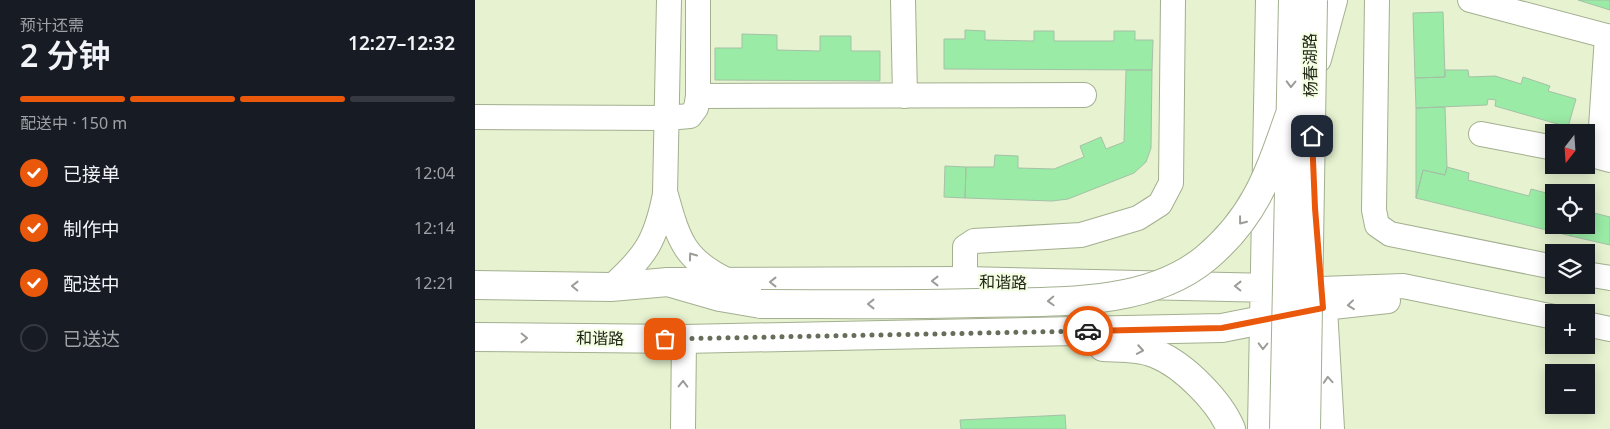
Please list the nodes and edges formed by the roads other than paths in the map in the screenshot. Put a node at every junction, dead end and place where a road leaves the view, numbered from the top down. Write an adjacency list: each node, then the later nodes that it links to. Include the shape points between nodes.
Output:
1 (669, 0): 19 (street)
2 (698, 0): 15 (street)
3 (903, 0): 16 (street)
4 (1173, 0): 27 (street, via 1171,182 1161,204 1138,218 1081,235 974,241 965,247)
5 (1270, 0): 31 (main road)
6 (1293, 0): 17 (main road, one-way to 17, bridge)
7 (1309, 0): 33 (main road, 杨春湖路, via 1315,208)
8 (1313, 0): 13 (main road, bridge)
9 (1333, 0): 13 (main road, bridge)
10 (1377, 0): 24 (street, via 1374,210 1377,225 1390,234)
11 (1470, 0): 12 (street)
12 (1609, 36): 22 (street)
13 (1312, 77): 48 (main road, bridge)
14 (1084, 95): 16 (street)
15 (698, 96): 16 (street); 19 (street, via 696,108 690,116)
16 (905, 96)
17 (1290, 114): 28 (main road, one-way to 28, bridge, via 1263,187 1245,218 1205,259 1155,285 1110,297 1083,300 761,304 737,301); 47 (main road, bridge)
18 (475, 117): 19 (street)
19 (667, 118): 23 (street)
20 (1481, 134): 21 (street)
21 (1545, 146)
22 (1599, 157)
23 (665, 194): 29 (street, one-way to 23, via 702,267 690,255 677,231); 32 (street, via 658,224 646,251)
24 (1545, 265)
25 (1595, 276): 26 (street)
26 (1610, 278)
27 (965, 281): 29 (main road, 和谐路, one-way to 29); 31 (main road, 和谐路, one-way to 27)
28 (667, 282): 29 (main road, 和谐路); 32 (main road, 和谐路)
29 (731, 282)
30 (475, 285): 32 (main road, 和谐路, one-way to 30)
31 (1265, 286): 33 (main road, 和谐路); 35 (main road)
32 (611, 287)
33 (1322, 298): 34 (street, via 1403,286); 35 (main road, 和谐路); 38 (street, one-way to 33, via 1410,303); 49 (main road, 杨春湖路, one-way to 33)
34 (1545, 315)
35 (1264, 319): 39 (main road, 和谐路, via 1222,328); 46 (main road, one-way to 46)
36 (1595, 326): 37 (street)
37 (1610, 329)
38 (1545, 330)
39 (1042, 332): 41 (main road, 和谐路); 45 (main road, one-way to 45, via 1076,346 1140,349 1157,354 1212,398)
40 (475, 337): 41 (main road, 和谐路, one-way to 41)
41 (684, 339): 44 (street, one-way to 41)
42 (1595, 341): 43 (street)
43 (1610, 344)
44 (683, 429)
45 (1231, 429)
46 (1262, 429)
47 (1284, 429)
48 (1306, 429)
49 (1330, 429)

